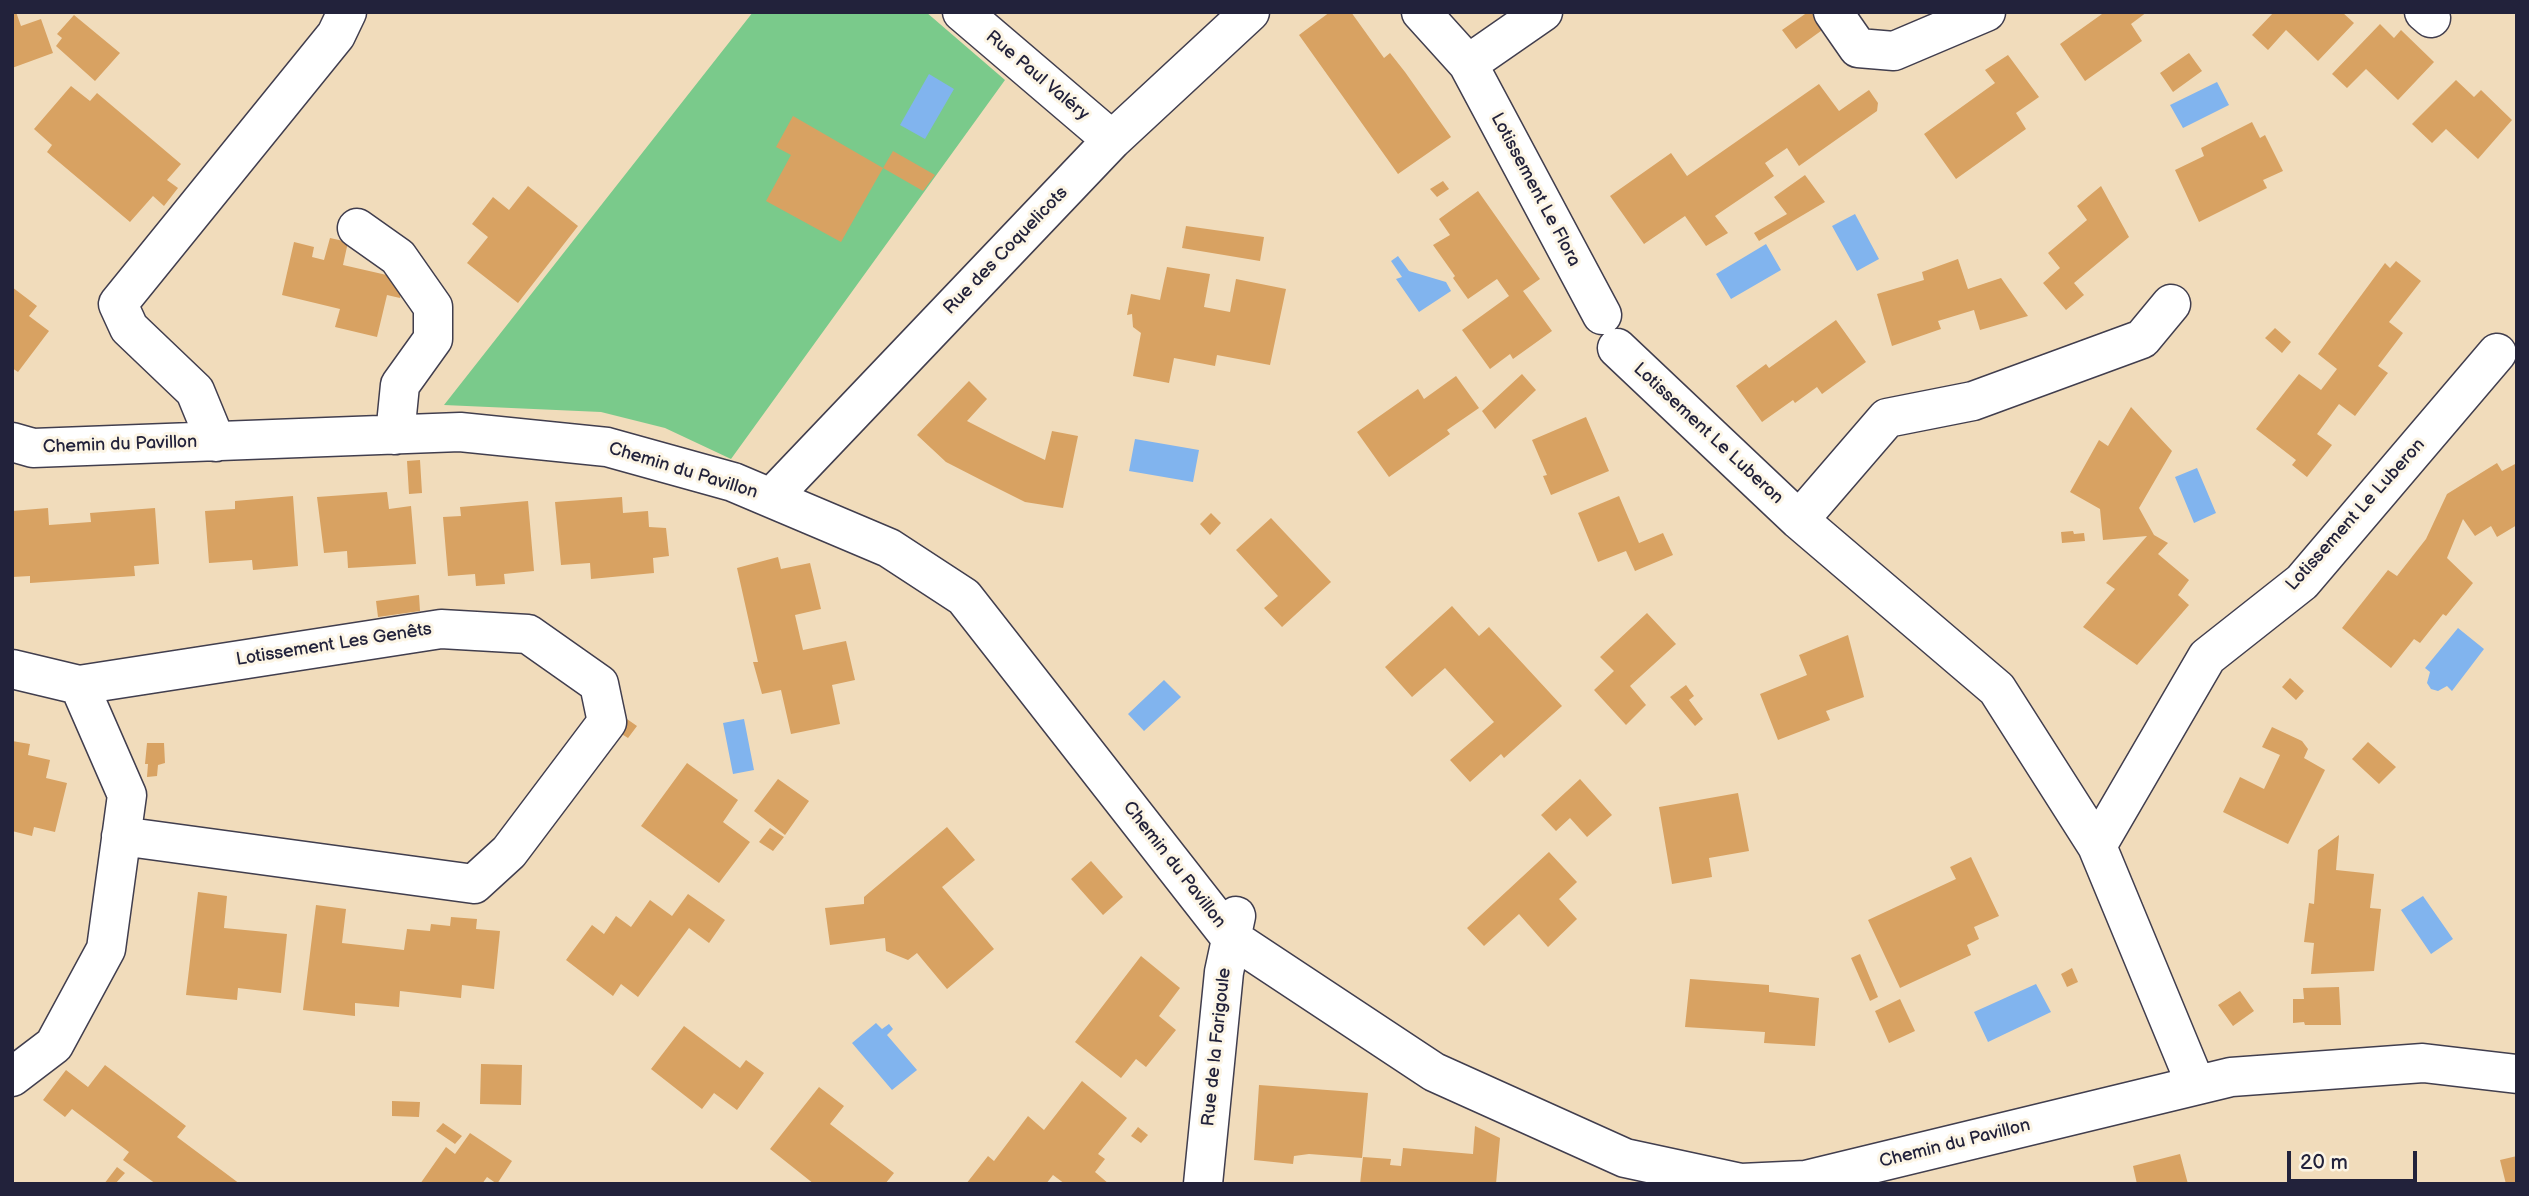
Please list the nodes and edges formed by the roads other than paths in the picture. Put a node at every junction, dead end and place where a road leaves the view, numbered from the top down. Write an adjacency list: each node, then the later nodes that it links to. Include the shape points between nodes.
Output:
1 (347, 12): 16 (street, via 336,35 118,304 129,328 195,391)
2 (962, 12): 9 (street, Rue Paul Valéry)
3 (1250, 12): 9 (street, Rue des Coquelicots)
4 (1421, 12): 8 (street, Lotissement Le Flora)
5 (1543, 12): 8 (street)
6 (1833, 12): 7 (street, via 1858,48 1894,51)
7 (1986, 12)
8 (1468, 64): 12 (street, Lotissement Le Flora)
9 (1112, 140): 17 (street, Rue des Coquelicots)
10 (357, 228): 14 (street, via 398,257 433,307 433,340 400,385)
11 (2171, 304): 18 (street, Lotissement Le Luberon, via 2142,339 1973,401 1887,418)
12 (1610, 332): 18 (street, Lotissement Le Luberon)
13 (2497, 353): 22 (street, Lotissement Le Luberon, via 2302,582 2207,657)
14 (395, 435): 16 (street, Chemin du Pavillon); 17 (street, Chemin du Pavillon, via 460,432 607,447 733,482)
15 (12, 442): 16 (street, Chemin du Pavillon, via 33,448)
16 (216, 442)
17 (771, 498): 23 (street, Chemin du Pavillon, via 889,548 964,597)
18 (1799, 520): 22 (street, Lotissement Le Luberon, via 1997,689)
19 (12, 669): 20 (street, Lotissement Les Genêts)
20 (79, 685): 21 (street, via 127,796); 21 (street, Lotissement Les Genêts, via 441,629 528,634 599,684 607,722 509,852 474,884)
21 (121, 836): 25 (street, via 106,949 54,1045)
22 (2097, 846): 26 (street, Lotissement Le Luberon)
23 (1234, 924): 26 (street, Chemin du Pavillon, via 1434,1072 1625,1158 1741,1183 1806,1180); 27 (street, Rue de la Farigoule, via 1224,972)
24 (2517, 1074): 26 (street, Chemin du Pavillon, via 2423,1063 2231,1077)
25 (12, 1077)
26 (2196, 1085)
27 (1203, 1184)

